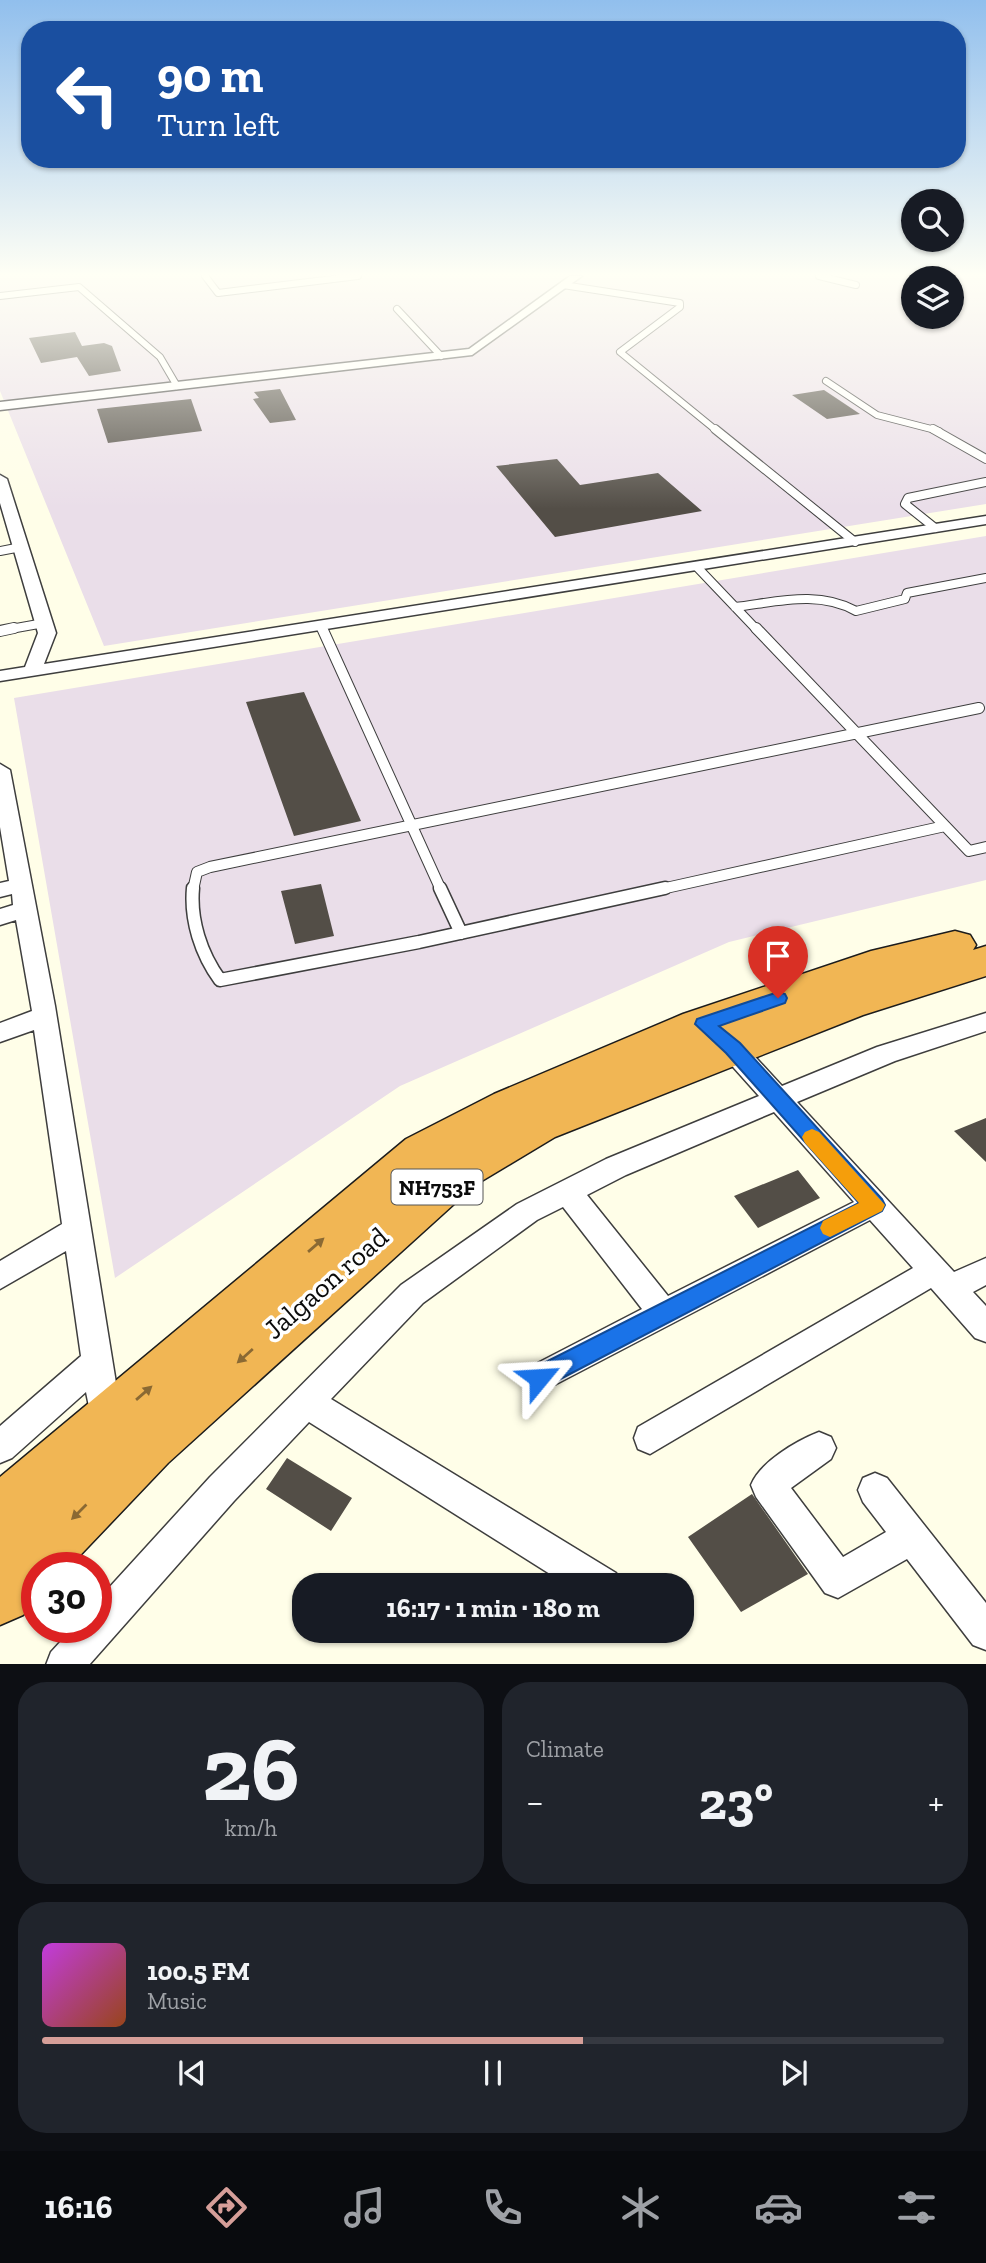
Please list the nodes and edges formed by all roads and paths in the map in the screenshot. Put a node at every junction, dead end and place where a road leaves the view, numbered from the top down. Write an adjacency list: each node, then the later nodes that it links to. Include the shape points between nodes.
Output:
1 (156, 354): 7 (lane)
2 (439, 354): 5 (lane)
3 (459, 354): 5 (street)
4 (622, 354): 14 (lane)
5 (441, 356): 7 (street)
6 (826, 382): 9 (lane, via 877,415 938,430)
7 (177, 386): 8 (street)
8 (0, 406)
9 (986, 459)
10 (0, 479): 15 (street)
11 (986, 482): 13 (lane, via 908,498 905,504)
12 (986, 520): 13 (street)
13 (935, 528): 14 (street)
14 (855, 541): 17 (street)
15 (21, 547): 16 (lane); 20 (street)
16 (0, 551)
17 (697, 567): 19 (lane); 21 (street)
18 (986, 578): 19 (lane, via 906,593 898,603 856,611 838,601 814,597)
19 (736, 607): 26 (lane)
20 (44, 623): 22 (lane); 23 (street, via 47,634)
21 (321, 626): 23 (street); 29 (lane)
22 (0, 631)
23 (33, 670): 24 (street)
24 (1, 675)
25 (979, 708): 26 (lane)
26 (858, 735): 28 (lane); 29 (lane)
27 (0, 770): 30 (street)
28 (945, 826): 31 (lane, via 969,851); 33 (lane)
29 (413, 828): 33 (lane); 33 (lane, via 197,872 190,885 207,965 220,980)
30 (6, 834): 32 (street)
31 (986, 846)
32 (12, 900): 36 (street)
33 (461, 933)
34 (986, 937): 39 (highway, Jalgaon road / NH753F, via 886,962)
35 (986, 961): 39 (highway, Jalgaon road / NH753F, via 847,1004)
36 (44, 1016): 38 (street); 43 (street)
37 (986, 1022): 40 (street, via 886,1054)
38 (0, 1033)
39 (718, 1036): 40 (street); 53 (highway, Jalgaon road / NH753F, via 538,1123 457,1170)
40 (777, 1099): 41 (street); 42 (street)
41 (567, 1191): 47 (street); 51 (street, via 527,1212 412,1294)
42 (874, 1205): 46 (street); 47 (street)
43 (76, 1230): 45 (street); 49 (street)
44 (986, 1271): 46 (street)
45 (0, 1276)
46 (942, 1280): 48 (street); 52 (street)
47 (664, 1314): 50 (street)
48 (986, 1328)
49 (96, 1363): 53 (street); 54 (street)
50 (539, 1378)
51 (306, 1402): 59 (street); 62 (street)
52 (650, 1438)
53 (117, 1444): 57 (highway, Jalgaon road / NH753F); 60 (highway, Jalgaon road / NH753F, one-way to 60)
54 (0, 1447)
55 (819, 1448): 58 (street, via 768,1485 838,1580)
56 (875, 1490): 58 (street)
57 (0, 1518)
58 (912, 1537): 61 (street)
59 (582, 1573)
60 (0, 1592)
61 (986, 1632)
62 (64, 1664)

